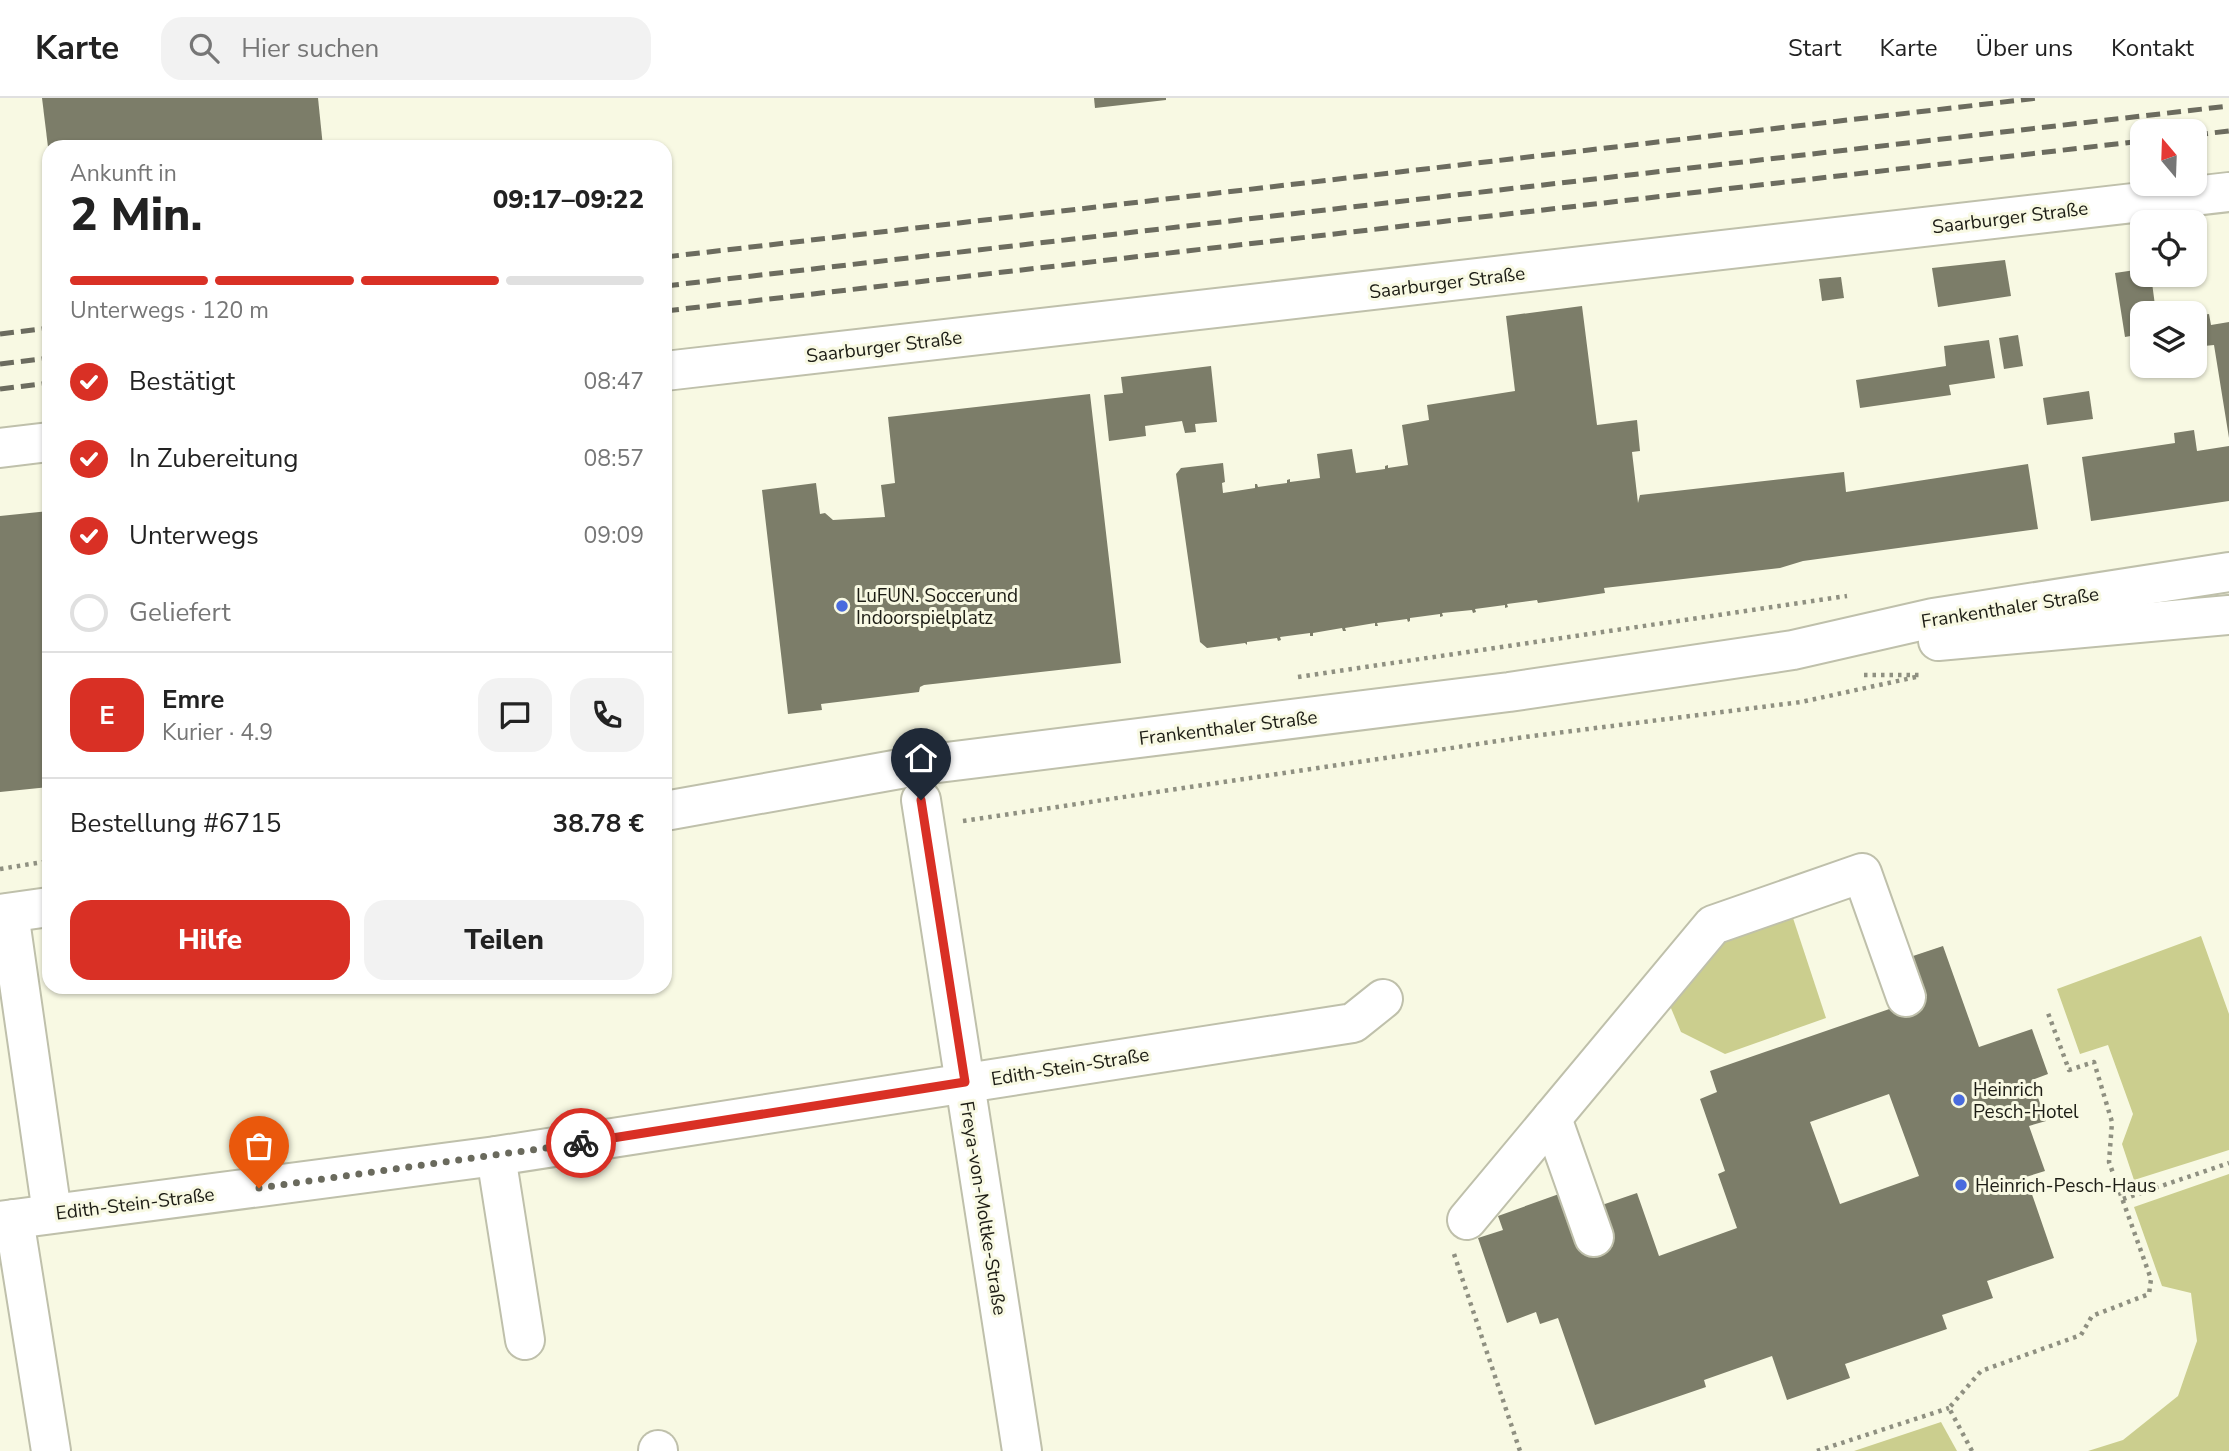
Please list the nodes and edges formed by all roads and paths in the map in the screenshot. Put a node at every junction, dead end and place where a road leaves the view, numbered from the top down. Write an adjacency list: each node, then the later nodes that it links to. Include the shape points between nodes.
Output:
1 (2229, 192): 2 (street, Saarburger Straße)
2 (672, 370)
3 (42, 443): 4 (street)
4 (0, 448)
5 (2229, 572): 8 (street, Frankenthaler Straße, via 1933,618)
6 (1855, 595): 10 (path)
7 (2229, 615): 8 (street, Frankenthaler Straße)
8 (1793, 650): 12 (street, Frankenthaler Straße, via 1509,692 922,765)
9 (1924, 676): 11 (path, via 1801,702 1525,737 945,824)
10 (1288, 678)
11 (921, 800): 20 (street, Freya-von-Moltke-Straße)
12 (672, 810)
13 (42, 862): 14 (path)
14 (0, 869)
15 (42, 908): 16 (street)
16 (4, 913): 25 (street)
17 (1906, 997): 21 (street, via 1863,873 1713,925)
18 (1382, 999): 20 (street, Edith-Stein-Straße, via 1353,1023)
19 (2049, 1013): 24 (path, via 2069,1070 2094,1062 2112,1122 2109,1162)
20 (965, 1082): 22 (street, Edith-Stein-Straße); 32 (street, Freya-von-Moltke-Straße)
21 (1552, 1118): 27 (street); 28 (street)
22 (496, 1156): 25 (street, Edith-Stein-Straße); 29 (street)
23 (2229, 1163): 24 (path)
24 (2123, 1199): 30 (path, via 2151,1279 2149,1294 2092,1316 2081,1335 1981,1371)
25 (52, 1213): 26 (street, Edith-Stein-Straße)
26 (7, 1220): 31 (street)
27 (1466, 1220): 33 (path, via 1451,1246)
28 (1594, 1237)
29 (525, 1340)
30 (1949, 1408): 34 (path); 35 (path)
31 (51, 1451)
32 (1022, 1451)
33 (1520, 1451)
34 (1817, 1451)
35 (1972, 1451)

